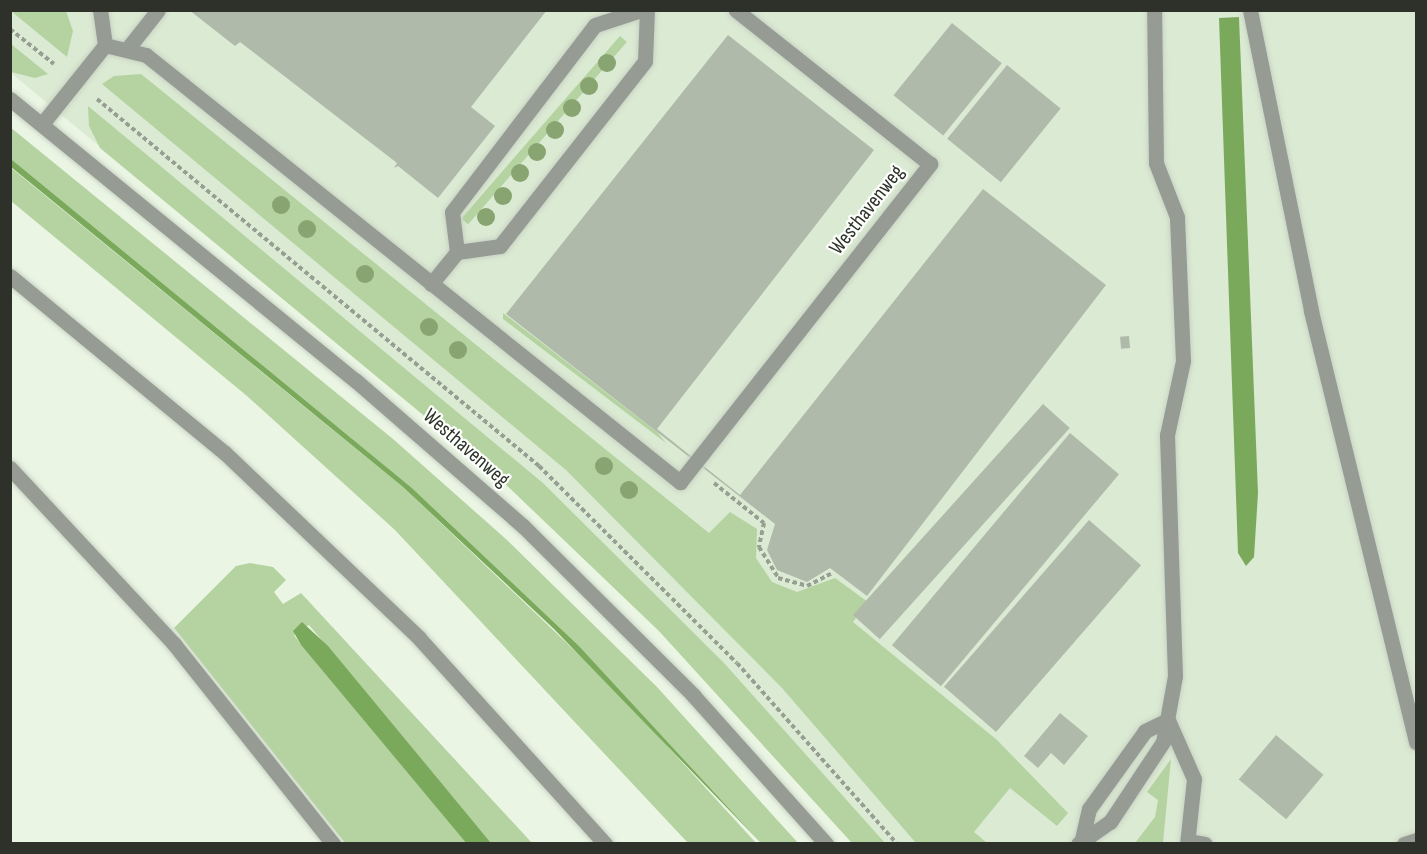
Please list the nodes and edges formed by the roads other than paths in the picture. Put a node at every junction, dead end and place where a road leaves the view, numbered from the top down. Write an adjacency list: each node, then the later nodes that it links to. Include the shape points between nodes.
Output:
1 (100, 10): 8 (street)
2 (158, 10): 9 (street)
3 (641, 10): 12 (street, via 595,25 452,212)
4 (647, 10): 12 (street, via 645,61 508,237 500,246)
5 (736, 10): 14 (street, Westhavenweg, via 930,164 680,482)
6 (1154, 10): 16 (street, via 1156,163 1177,217 1183,361 1167,435 1175,676)
7 (1250, 10): 17 (street, via 1311,311)
8 (105, 45): 9 (street, Westhavenweg); 11 (street)
9 (128, 48): 14 (street, Westhavenweg, via 162,67)
10 (10, 99): 11 (street, Westhavenweg)
11 (42, 124): 23 (street, Westhavenweg, via 355,380 523,526 693,695)
12 (457, 252): 14 (street)
13 (10, 276): 22 (street, via 259,485 419,638)
14 (431, 284)
15 (10, 468): 21 (street, via 174,644)
16 (1168, 720): 19 (street, via 1163,742 1110,822); 19 (street, via 1145,731 1089,809); 20 (street, via 1194,778)
17 (1416, 742)
18 (1416, 840): 25 (street)
19 (1080, 841)
20 (1188, 842): 24 (street)
21 (333, 843)
22 (605, 843)
23 (826, 843)
24 (1205, 843)
25 (1404, 843)

